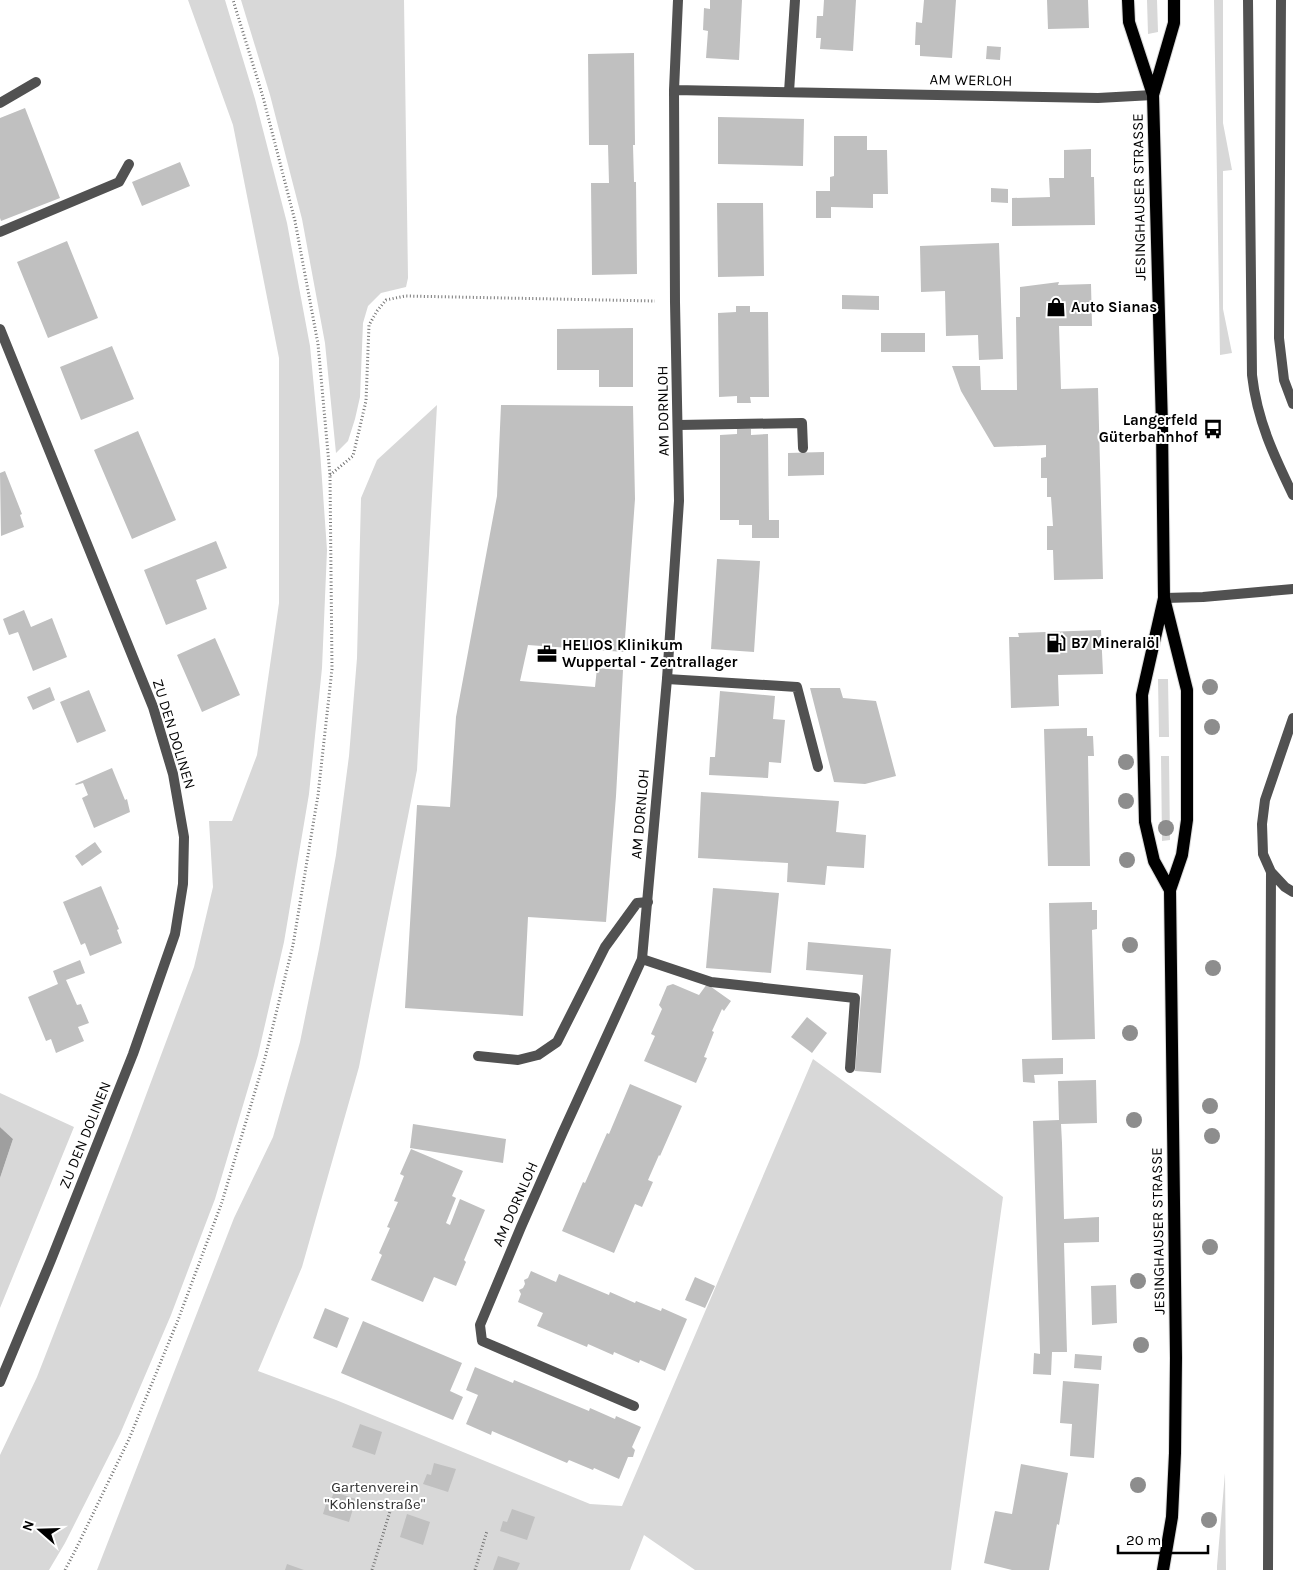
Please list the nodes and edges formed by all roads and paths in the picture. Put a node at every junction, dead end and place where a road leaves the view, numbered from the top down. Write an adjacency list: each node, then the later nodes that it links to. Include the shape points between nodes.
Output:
1 (233, 0): 20 (path, via 263,97 295,221 318,344)
2 (678, 0): 9 (street)
3 (795, 0): 10 (street)
4 (1128, 0): 11 (main road, JESINGHAUSER STRASSE, via 1128,22)
5 (1174, 0): 11 (main road, JESINGHAUSER STRASSE, via 1174,23)
6 (1248, 0): 21 (street, via 1252,375 1260,420)
7 (1281, 0): 17 (street, via 1279,338 1284,380)
8 (36, 82): 12 (street)
9 (674, 90): 10 (street, AM WERLOH); 15 (street, AM DORNLOH)
10 (789, 92): 11 (street, AM WERLOH, via 1098,98)
11 (1153, 96): 23 (main road, JESINGHAUSER STRASSE)
12 (0, 103)
13 (129, 164): 14 (street, via 120,182)
14 (0, 232)
15 (675, 302): 18 (street, AM DORNLOH); 20 (path, via 405,296 386,300 369,325 366,401 353,456)
16 (0, 329): 34 (street, ZU DEN DOLINEN, via 153,707 174,774 184,837 183,884 175,934 133,1054)
17 (1293, 404)
18 (678, 425): 19 (street, via 802,423); 24 (street, AM DORNLOH, via 679,501)
19 (803, 448)
20 (330, 475): 38 (path, via 332,669 318,795 293,945 265,1058 222,1202 129,1439)
21 (1293, 495)
22 (1293, 589): 23 (street)
23 (1164, 598): 28 (main road, JESINGHAUSER STRASSE, via 1187,690 1187,820 1182,855); 28 (main road, JESINGHAUSER STRASSE, via 1142,696 1145,822 1154,861)
24 (667, 679): 26 (street, via 797,688); 30 (street, AM DORNLOH)
25 (1293, 718): 27 (street, via 1265,800 1262,824 1264,854)
26 (818, 767)
27 (1271, 872): 29 (street); 42 (street)
28 (1170, 890): 41 (main road, JESINGHAUSER STRASSE, via 1176,1368 1172,1517)
29 (1293, 892)
30 (648, 902): 31 (street, AM DORNLOH); 32 (street, via 637,903 605,947 557,1042 538,1055 518,1060)
31 (642, 959): 33 (street, via 711,982 855,998); 35 (street, AM DORNLOH, via 480,1325 482,1342)
32 (478, 1056)
33 (850, 1068)
34 (0, 1382)
35 (634, 1406)
36 (392, 1506): 39 (path)
37 (487, 1531): 40 (path)
38 (65, 1570)
39 (372, 1570)
40 (476, 1570)
41 (1163, 1570)
42 (1268, 1570)

